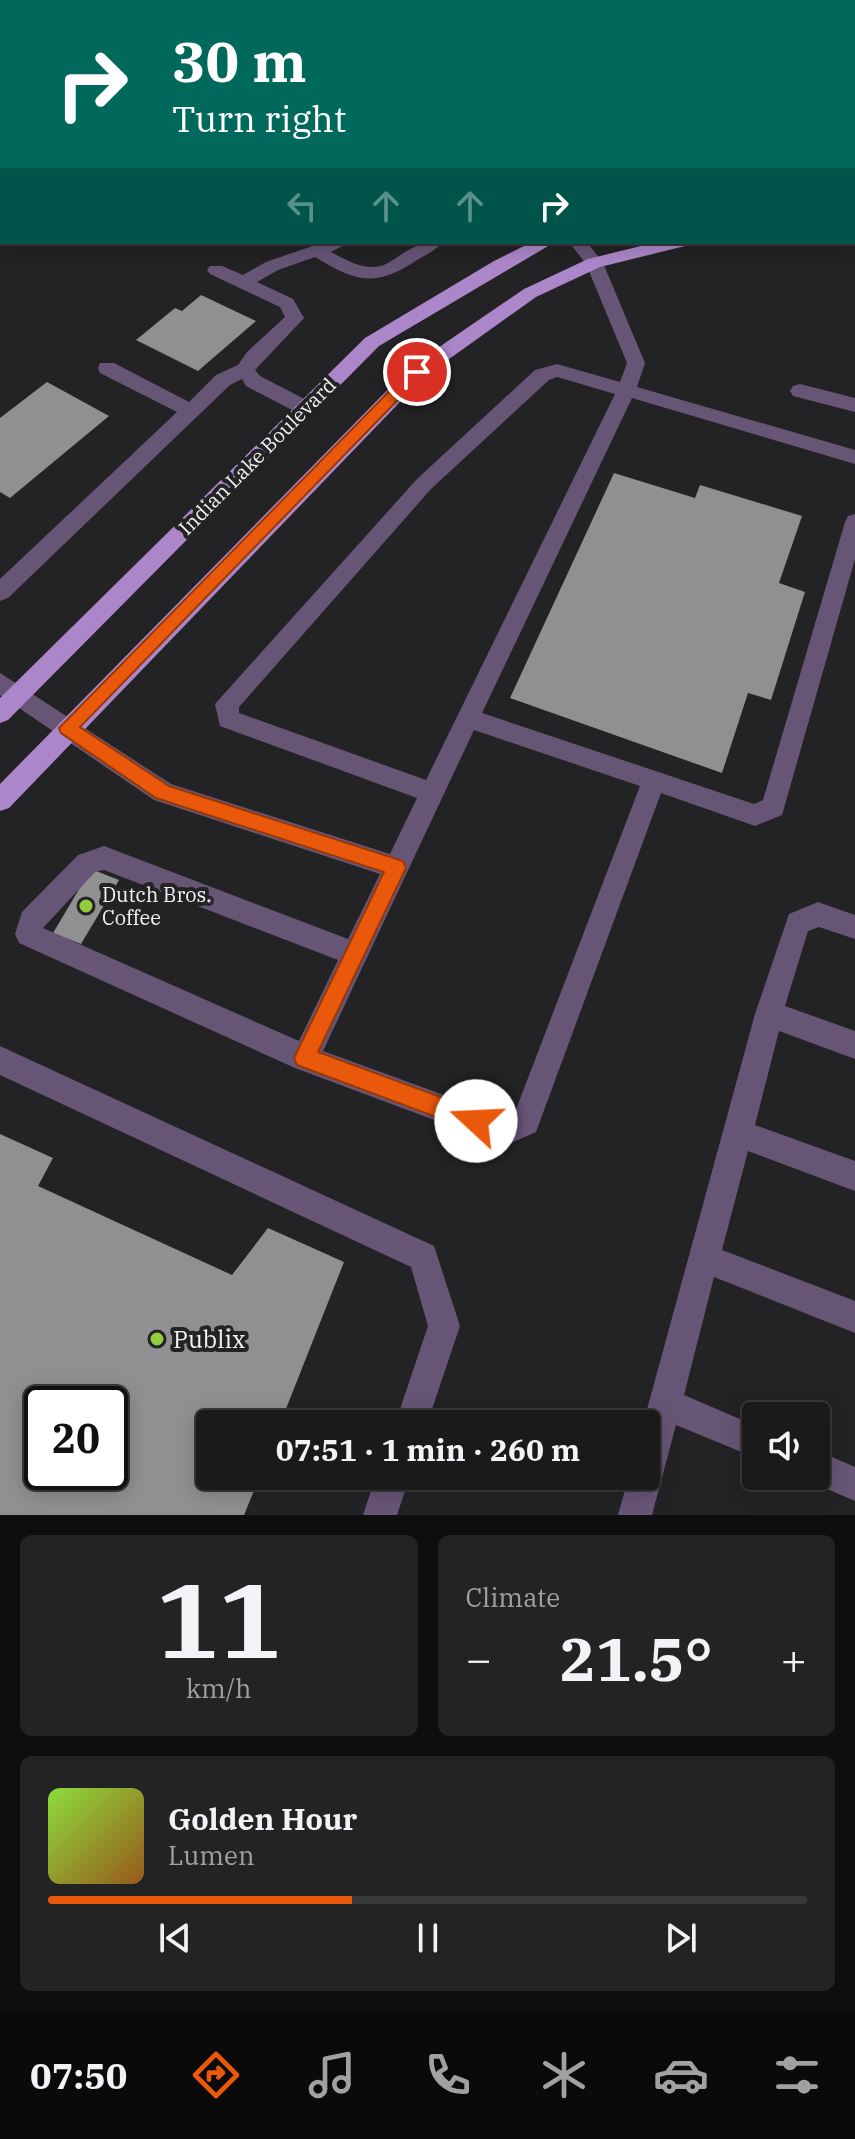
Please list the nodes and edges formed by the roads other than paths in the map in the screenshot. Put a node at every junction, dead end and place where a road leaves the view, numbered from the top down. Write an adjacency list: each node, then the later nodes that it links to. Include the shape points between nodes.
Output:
1 (336, 244): 6 (street)
2 (431, 244): 6 (street, via 378,275 352,273)
3 (542, 244): 15 (main road, Indian Lake Boulevard, via 372,342)
4 (580, 244): 7 (street)
5 (671, 244): 7 (main road)
6 (317, 251): 9 (street, via 272,266)
7 (594, 263): 12 (street, via 636,363); 23 (main road, via 530,293 417,372)
8 (216, 270): 9 (street)
9 (243, 283): 11 (street, via 287,303 295,318)
10 (107, 368): 16 (street)
11 (245, 370): 15 (street, via 253,381); 16 (street, via 223,380)
12 (626, 390): 17 (street); 22 (street); 25 (street, via 557,370 542,375 424,484 227,704 228,719)
13 (800, 391): 14 (street)
14 (855, 405)
15 (305, 408): 20 (main road, Indian Lake Boulevard)
16 (191, 411): 19 (street)
17 (855, 457)
18 (855, 522): 24 (street, via 773,807 755,815)
19 (0, 592)
20 (9, 689): 21 (main road, Indian Lake Boulevard); 23 (street)
21 (0, 713)
22 (468, 718): 24 (street); 25 (street)
23 (68, 728): 26 (main road); 27 (street, via 163,792)
24 (654, 780): 32 (street, via 526,1122 504,1132)
25 (432, 793): 27 (street)
26 (0, 800)
27 (396, 868): 29 (street)
28 (855, 927): 30 (street, via 818,914 798,923)
29 (355, 954): 32 (street); 32 (street, via 104,858 87,863 31,921 28,934)
30 (769, 1014): 31 (street); 34 (street)
31 (855, 1045)
32 (305, 1058)
33 (0, 1060): 39 (street, via 423,1257 444,1326)
34 (738, 1133): 35 (street); 36 (street)
35 (855, 1176)
36 (704, 1258): 37 (street); 38 (street)
37 (855, 1317)
38 (665, 1404): 40 (street); 41 (street)
39 (416, 1410)
40 (660, 1423)
41 (742, 1436)
42 (830, 1473): 43 (street)
43 (855, 1484)
44 (388, 1490): 46 (street)
45 (642, 1490): 47 (street)
46 (380, 1515)
47 (635, 1515)

